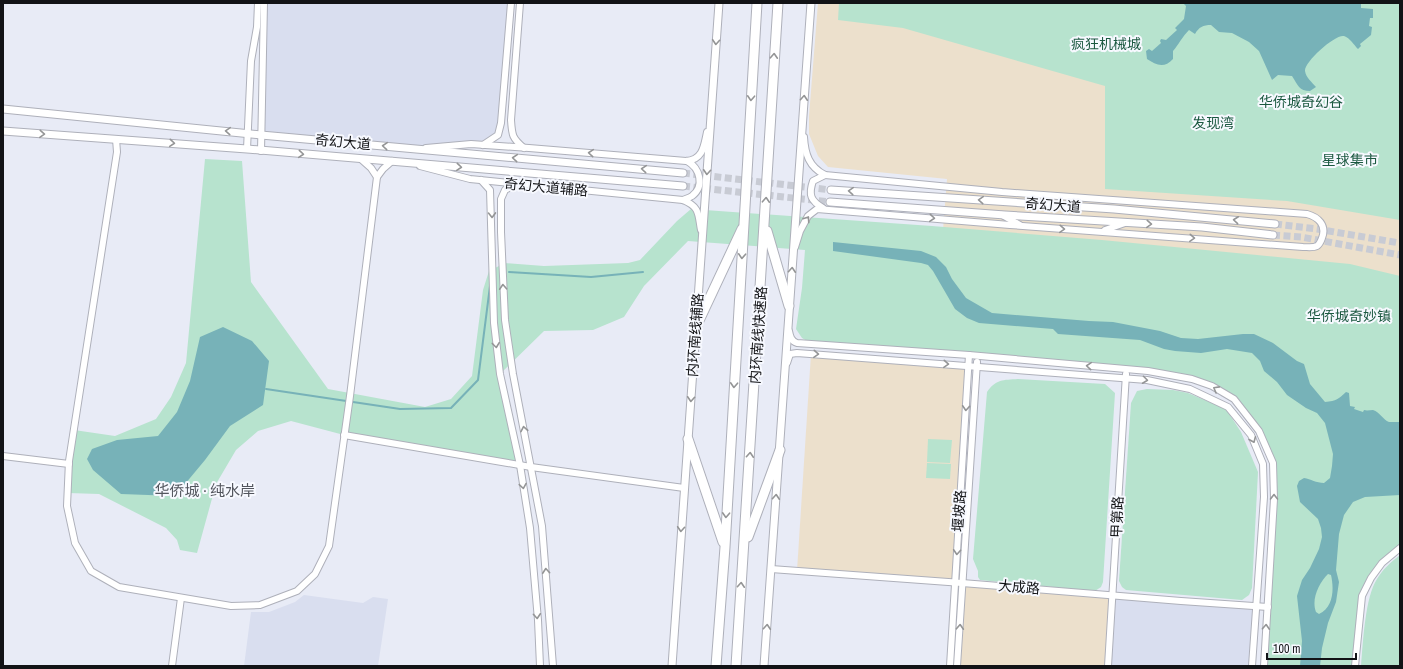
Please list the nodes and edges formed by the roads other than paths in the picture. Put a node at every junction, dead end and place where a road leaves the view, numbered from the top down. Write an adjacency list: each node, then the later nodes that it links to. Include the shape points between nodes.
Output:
1 (258, 3): 13 (street, via 251,61)
2 (264, 3): 14 (street)
3 (511, 3): 16 (street, via 501,123 498,135)
4 (520, 3): 17 (street, via 511,120 515,140)
5 (719, 3): 11 (main road, 内环南线辅路, one-way to 11)
6 (757, 3): 41 (highway, 内环南线快速路, one-way to 41)
7 (778, 3): 42 (highway, 内环南线快速路, one-way to 7)
8 (811, 3): 10 (main road, one-way to 8)
9 (3, 109): 13 (main road, 奇幻大道, one-way to 9)
10 (803, 114): 26 (street, via 805,150 810,163); 48 (main road)
11 (711, 117): 23 (street, via 703,151 698,157); 47 (main road, 内环南线辅路, one-way to 47)
12 (3, 131): 15 (main road, 奇幻大道, one-way to 15)
13 (248, 133): 14 (main road, 奇幻大道); 18 (street)
14 (261, 135): 19 (main road, 奇幻大道, one-way to 14); 20 (street)
15 (116, 139): 18 (main road, 奇幻大道, one-way to 18); 63 (street, via 117,152)
16 (482, 145): 17 (street); 19 (street)
17 (524, 148): 23 (street, one-way to 17)
18 (247, 149): 20 (main road, 奇幻大道)
19 (414, 149): 25 (main road, 奇幻大道, one-way to 19)
20 (261, 151): 21 (main road, 奇幻大道, one-way to 21)
21 (362, 160): 22 (main road, 奇幻大道); 27 (street)
22 (392, 161): 24 (main road, 奇幻大道); 27 (street)
23 (686, 161): 33 (street, via 693,165 700,182 698,189)
24 (410, 163): 28 (street, 奇幻大道辅路, via 470,180); 30 (main road, 奇幻大道, one-way to 30)
25 (683, 173)
26 (825, 176): 32 (street); 37 (street, via 814,181 810,188 814,203)
27 (377, 177): 59 (street)
28 (480, 180): 29 (street, 奇幻大道辅路); 64 (street, one-way to 64, via 490,190 494,323 500,374)
29 (516, 184): 33 (street, 奇幻大道辅路); 65 (street, one-way to 29, via 505,320 502,199 505,190)
30 (683, 186)
31 (831, 190): 36 (main road, 奇幻大道, one-way to 31)
32 (1025, 194): 34 (street); 36 (street)
33 (683, 200): 47 (street, via 697,210)
34 (1105, 200): 38 (street); 45 (street, one-way to 34, via 1315,247 1319,244 1324,231 1319,220 1307,214)
35 (830, 202): 39 (main road, 奇幻大道)
36 (1003, 202): 38 (main road, 奇幻大道)
37 (824, 209): 44 (street, one-way to 44); 48 (street, one-way to 37, via 808,216 817,209)
38 (1125, 210): 43 (main road, 奇幻大道, one-way to 38)
39 (1000, 215): 40 (main road, 奇幻大道); 44 (street)
40 (1126, 223): 45 (street); 46 (main road, 奇幻大道, one-way to 46, via 1202,227)
41 (744, 224): 50 (highway); 67 (highway, 内环南线快速路, one-way to 67)
42 (765, 224): 49 (highway); 68 (highway, 内环南线快速路, one-way to 42)
43 (1275, 224)
44 (1023, 226): 45 (street, one-way to 45)
45 (1102, 232)
46 (1273, 235)
47 (702, 236): 50 (main road, 内环南线辅路)
48 (793, 254): 49 (main road, one-way to 48)
49 (790, 306): 51 (main road)
50 (696, 328): 60 (main road, 内环南线辅路, one-way to 60)
51 (788, 328): 52 (street, via 791,339 797,343); 54 (main road)
52 (969, 355): 53 (street); 55 (street, 堰坡路)
53 (977, 357): 56 (street, 堰坡路); 57 (street, one-way to 53)
54 (786, 366): 55 (street, one-way to 55, via 790,354 793,353); 61 (main road)
55 (969, 366): 56 (street); 71 (street, 堰坡路, one-way to 71)
56 (977, 366): 58 (street); 72 (street, 堰坡路)
57 (1126, 369): 58 (street, 甲第路); 76 (street, one-way to 57, via 1274,499 1273,463 1259,431 1234,399 1212,386 1185,378)
58 (1125, 378): 73 (street, 甲第路); 75 (street, one-way to 75, via 1190,388 1228,406 1251,435 1263,464 1264,497)
59 (344, 435): 64 (street); 74 (street, via 329,546 315,574 296,591 260,605 231,606)
60 (688, 439): 66 (main road, 内环南线辅路); 67 (highway)
61 (780, 450): 68 (highway); 70 (main road, one-way to 61)
62 (3, 456): 63 (street)
63 (69, 464): 74 (street, via 67,506 73,536 92,571 119,587)
64 (520, 465): 65 (street); 78 (street, one-way to 78, via 530,528)
65 (531, 467): 66 (street); 79 (street, one-way to 65, via 542,526)
66 (684, 488): 80 (main road, 内环南线辅路, one-way to 80)
67 (724, 547): 81 (highway, 内环南线快速路)
68 (744, 548): 82 (highway, 内环南线快速路, one-way to 68)
69 (1400, 548): 89 (street, via 1382,563 1362,596)
70 (771, 569): 71 (street, 大成路); 83 (main road, one-way to 70)
71 (954, 582): 72 (street, 大成路); 84 (street, 堰坡路)
72 (962, 583): 73 (street, 大成路); 85 (street, 堰坡路, one-way to 72)
73 (1112, 595): 75 (street, 大成路); 86 (street, 甲第路)
74 (181, 598): 77 (street)
75 (1256, 607): 76 (street, 大成路); 87 (street)
76 (1268, 607): 88 (street, one-way to 76)
77 (172, 666)
78 (540, 666)
79 (553, 666)
80 (672, 666)
81 (716, 666)
82 (736, 666)
83 (764, 666)
84 (950, 666)
85 (958, 666)
86 (1108, 666)
87 (1252, 666)
88 (1264, 666)
89 (1355, 666)

